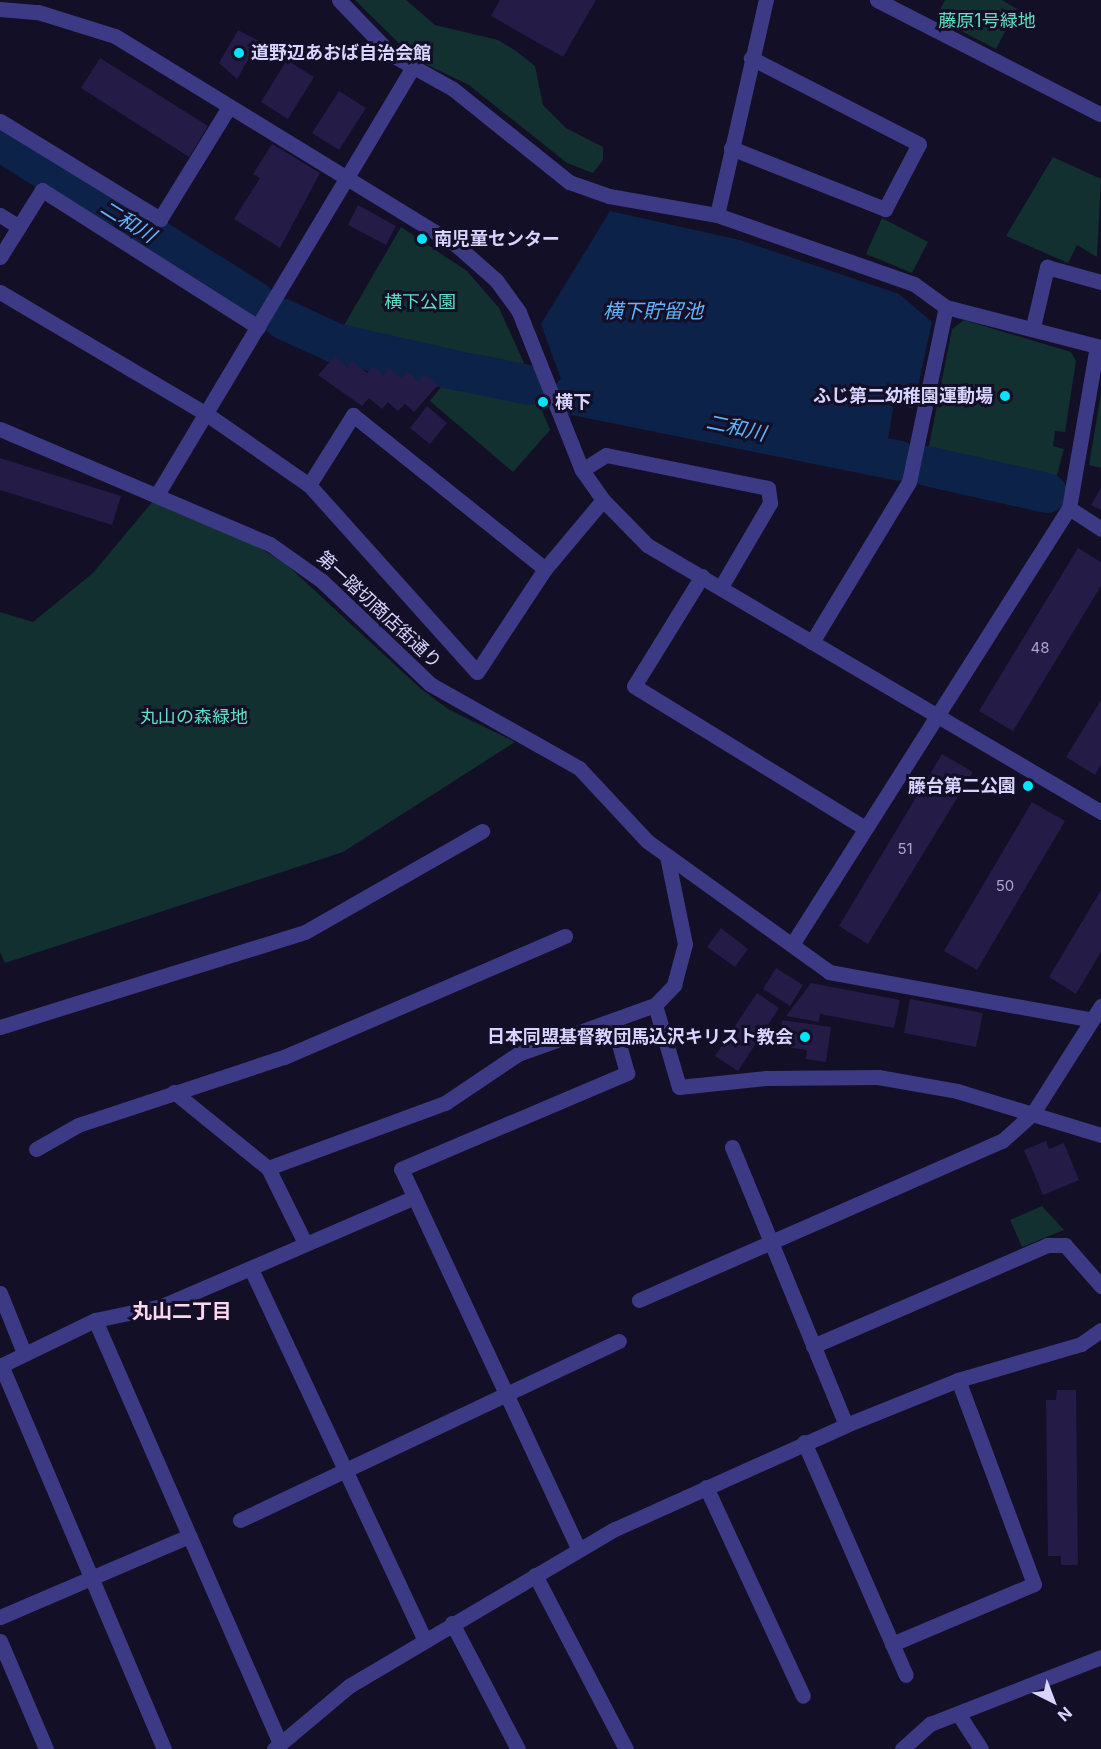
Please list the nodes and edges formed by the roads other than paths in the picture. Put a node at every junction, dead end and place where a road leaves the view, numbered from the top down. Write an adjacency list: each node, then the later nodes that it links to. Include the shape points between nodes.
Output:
1 (339, 0): 6 (street)
2 (766, 0): 5 (street)
3 (877, 0): 8 (street)
4 (0, 9): 7 (street, via 90,25)
5 (751, 58): 10 (street); 10 (street, via 919,144 885,209)
6 (412, 69): 11 (street); 13 (street, via 453,89 569,182 609,196)
7 (229, 107): 9 (street, via 160,219); 11 (street)
8 (1100, 114)
9 (0, 121)
10 (731, 148): 13 (street)
11 (349, 177): 19 (street); 24 (street, via 477,260 519,312)
12 (0, 215): 14 (street)
13 (717, 215): 18 (street, via 914,284)
14 (19, 227): 15 (street); 19 (street, via 42,190)
15 (0, 257)
16 (1101, 282): 20 (street, via 1047,267)
17 (0, 292): 22 (street)
18 (946, 307): 20 (street); 33 (street, via 909,482)
19 (260, 323): 22 (street)
20 (1033, 327): 21 (street)
21 (1099, 346): 28 (street)
22 (205, 414): 25 (street); 26 (street)
23 (0, 429): 26 (street, 第一踏切商店街通り)
24 (582, 470): 27 (street); 32 (street, via 606,455 768,488 770,503)
25 (309, 484): 30 (street, via 353,415); 30 (street, via 477,672)
26 (158, 493): 38 (street, 第一踏切商店街通り, via 248,531 290,557 453,701 527,734 579,768)
27 (603, 500): 30 (street); 31 (street, via 647,545)
28 (1069, 508): 29 (street); 34 (street)
29 (1101, 528)
30 (545, 569)
31 (702, 576): 32 (street); 36 (street, via 634,686)
32 (721, 587): 33 (street)
33 (812, 642): 34 (street)
34 (936, 713): 35 (street); 36 (street)
35 (1101, 812)
36 (865, 828): 40 (street)
37 (482, 831): 45 (street, via 305,932)
38 (667, 856): 40 (street, 第一踏切商店街通り); 41 (street, via 685,944 674,985)
39 (565, 936): 46 (street, via 284,1057)
40 (793, 943): 43 (street, 第一踏切商店街通り, via 829,972)
41 (655, 1005): 44 (street); 47 (street, via 679,1087 766,1077 878,1077 957,1091)
42 (1101, 1006): 43 (street)
43 (1092, 1020): 47 (street)
44 (613, 1023): 51 (street, via 518,1054 445,1103); 52 (street, via 627,1073 401,1169)
45 (0, 1027)
46 (174, 1092): 50 (street, via 78,1125); 51 (street)
47 (1033, 1113): 48 (street); 53 (street, via 1002,1141)
48 (1101, 1135)
49 (732, 1148): 53 (street)
50 (36, 1149)
51 (268, 1168): 54 (street)
52 (415, 1197): 54 (street); 66 (street)
53 (770, 1240): 58 (street); 62 (street)
54 (305, 1243): 55 (street)
55 (251, 1269): 59 (street, via 162,1306); 69 (street)
56 (1101, 1286): 62 (street, via 1065,1245 1047,1245)
57 (0, 1293): 63 (street)
58 (639, 1300)
59 (95, 1320): 63 (street); 72 (street)
60 (1101, 1330): 65 (street, via 1081,1344)
61 (619, 1341): 66 (street)
62 (813, 1346): 67 (street)
63 (24, 1353): 64 (street)
64 (0, 1366): 75 (street)
65 (958, 1380): 67 (street); 80 (street, via 1034,1584)
66 (506, 1395): 69 (street); 73 (street)
67 (846, 1425): 68 (street)
68 (804, 1442): 70 (street); 80 (street)
69 (345, 1471): 71 (street); 78 (street)
70 (706, 1487): 73 (street); 83 (street)
71 (240, 1520)
72 (189, 1536): 75 (street); 85 (street)
73 (578, 1548): 74 (street)
74 (535, 1575): 77 (street); 89 (street)
75 (90, 1578): 76 (street); 87 (street)
76 (0, 1617)
77 (452, 1623): 78 (street); 88 (street)
78 (424, 1639): 85 (street, via 349,1686)
79 (0, 1641): 86 (street)
80 (892, 1644): 82 (street)
81 (1101, 1657): 84 (street)
82 (906, 1675)
83 (803, 1696)
84 (959, 1715): 90 (street, via 930,1724); 91 (street)
85 (277, 1746)
86 (46, 1749)
87 (164, 1749)
88 (518, 1749)
89 (626, 1749)
90 (902, 1749)
91 (981, 1749)

